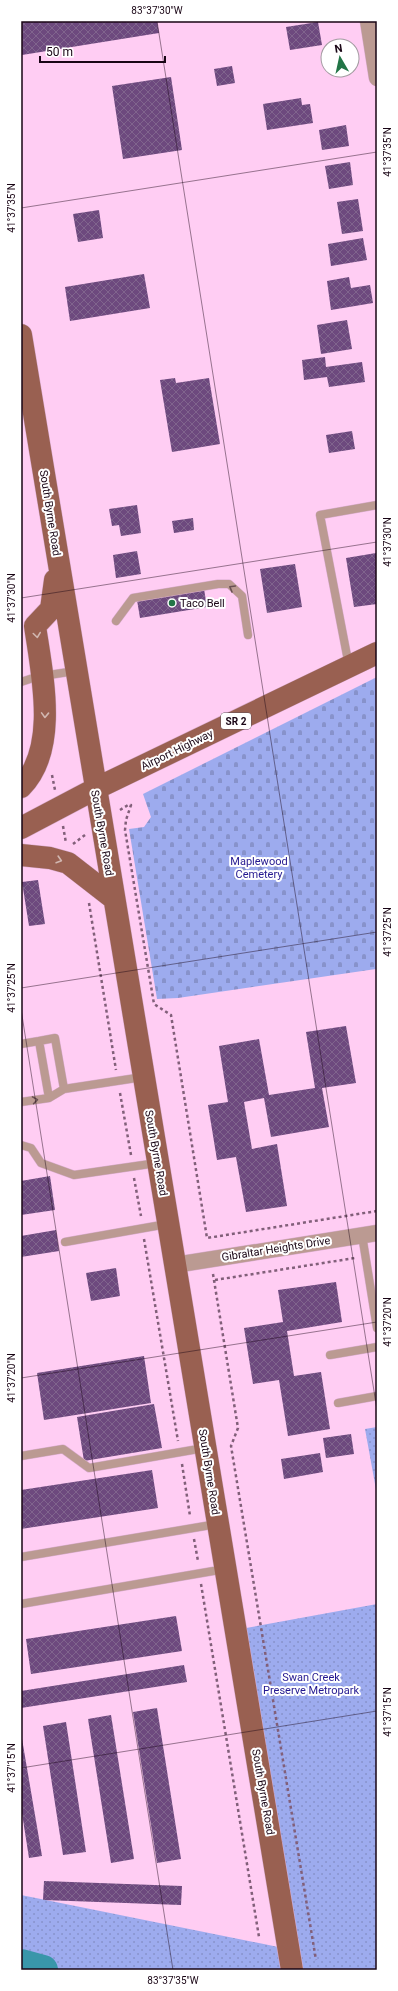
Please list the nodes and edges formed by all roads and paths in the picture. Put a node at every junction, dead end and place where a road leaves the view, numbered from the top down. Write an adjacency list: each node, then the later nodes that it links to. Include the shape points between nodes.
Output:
1 (368, 21): 2 (street)
2 (377, 78)
3 (21, 335): 5 (main road, South Byrne Road)
4 (377, 505): 9 (lane, via 320,515)
5 (58, 561): 10 (main road, South Byrne Road); 11 (main road, one-way to 11, via 51,609 35,626)
6 (116, 621): 7 (lane, one-way to 6, via 242,596 229,584 133,598)
7 (248, 635)
8 (377, 653): 9 (main road, Airport Highway / SR 2)
9 (350, 666): 15 (main road, Airport Highway / SR 2)
10 (76, 670): 11 (lane); 15 (main road, South Byrne Road)
11 (43, 676): 12 (lane); 14 (main road, one-way to 14, via 46,696 45,729 38,758 27,781)
12 (21, 682)
13 (52, 773): 16 (path)
14 (21, 787)
15 (95, 790): 16 (main road, Airport Highway / SR 2); 17 (main road, South Byrne Road)
16 (59, 808): 17 (path, via 67,848); 18 (main road, Airport Highway / SR 2)
17 (101, 823): 21 (main road, South Byrne Road); 36 (path, via 131,805 125,830 154,1004 171,1015)
18 (21, 828)
19 (21, 855): 20 (main road, one-way to 20, via 62,860)
20 (84, 875): 21 (main road); 25 (path)
21 (113, 898): 24 (main road, South Byrne Road)
22 (39, 1041): 23 (lane); 26 (lane, via 55,1038); 27 (lane)
23 (21, 1044)
24 (143, 1077): 25 (lane); 30 (main road, South Byrne Road)
25 (118, 1081): 26 (lane); 31 (path)
26 (64, 1089): 27 (lane)
27 (49, 1098): 28 (lane, one-way to 27)
28 (21, 1102)
29 (21, 1145): 31 (lane, via 30,1148 41,1163 74,1175)
30 (158, 1162): 31 (lane); 33 (main road, South Byrne Road)
31 (132, 1167): 34 (path)
32 (377, 1211): 36 (path)
33 (168, 1224): 34 (lane); 40 (main road, South Byrne Road)
34 (143, 1228): 37 (lane); 48 (path)
35 (369, 1234): 38 (lane); 39 (street, Gibraltar Heights Drive)
36 (209, 1238): 39 (path)
37 (65, 1242)
38 (366, 1256): 41 (path); 42 (lane)
39 (211, 1259): 40 (street, Gibraltar Heights Drive); 41 (path)
40 (175, 1265): 47 (main road, South Byrne Road)
41 (215, 1280): 57 (path, via 238,1428 231,1446)
42 (377, 1328)
43 (377, 1347): 44 (lane)
44 (330, 1355)
45 (377, 1396): 46 (lane)
46 (338, 1403)
47 (205, 1448): 48 (lane); 50 (main road, South Byrne Road)
48 (180, 1452): 49 (lane, via 89,1468 63,1449); 51 (path)
49 (21, 1456)
50 (218, 1523): 51 (lane); 53 (main road, South Byrne Road)
51 (192, 1528): 52 (lane); 54 (path)
52 (21, 1557)
53 (225, 1569): 54 (lane); 58 (main road, South Byrne Road)
54 (200, 1574): 55 (lane); 56 (path)
55 (21, 1604)
56 (259, 1937)
57 (316, 1960)
58 (292, 1970)

